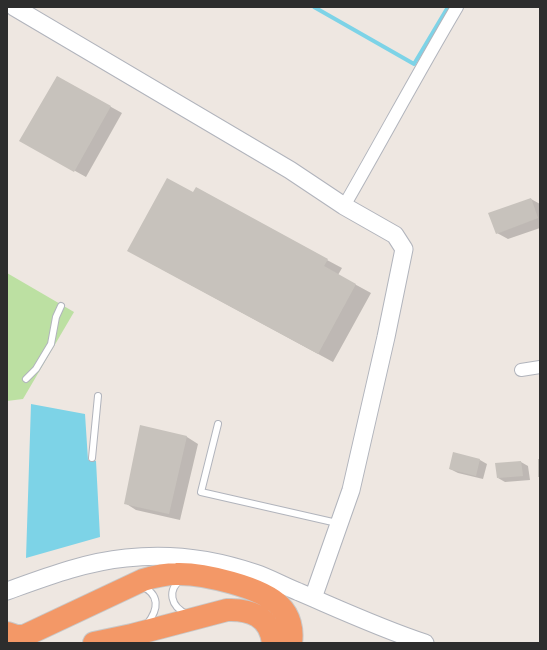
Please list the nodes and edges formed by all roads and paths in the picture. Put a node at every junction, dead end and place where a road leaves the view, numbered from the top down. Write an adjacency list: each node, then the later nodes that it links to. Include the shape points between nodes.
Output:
1 (14, 7): 3 (street, via 290,170)
2 (457, 7): 3 (street)
3 (344, 206): 11 (street, via 394,235 404,249 354,477)
4 (61, 306): 7 (lane, via 56,317 51,344 36,369)
5 (540, 367): 6 (street)
6 (521, 370)
7 (26, 379)
8 (98, 396): 10 (lane)
9 (218, 424): 11 (lane, via 201,492)
10 (92, 458)
11 (340, 524): 15 (street)
12 (195, 575): 13 (highway, via 163,575); 16 (lane, via 178,582 172,595 176,608 190,615); 21 (highway, via 252,590 270,598 279,605 290,621)
13 (132, 585): 17 (highway, via 32,634 16,636); 18 (lane, via 147,589 155,599 156,605 148,624)
14 (7, 591): 15 (street, via 95,562 158,556 223,564 254,573)
15 (313, 598): 22 (street, via 391,632)
16 (200, 616): 18 (highway); 20 (highway, via 227,610 249,612 265,622)
17 (7, 633)
18 (132, 635): 19 (highway)
19 (94, 643)
20 (273, 643)
21 (291, 643)
22 (425, 643)

